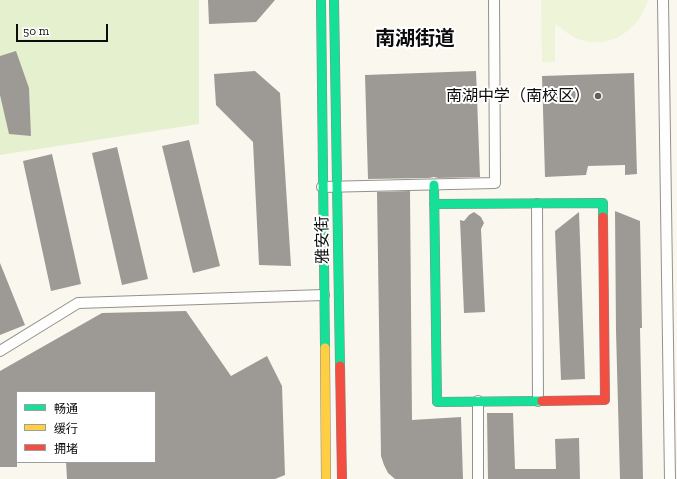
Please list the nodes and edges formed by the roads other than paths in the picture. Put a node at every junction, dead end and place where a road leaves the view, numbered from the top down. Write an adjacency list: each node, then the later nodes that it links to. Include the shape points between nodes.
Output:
1 (321, 0): 6 (main road, 雅安街)
2 (334, 0): 7 (main road, 雅安街)
3 (494, 0): 5 (street, via 495,184)
4 (663, 0): 11 (street)
5 (434, 185): 7 (street); 8 (main road)
6 (322, 187): 7 (street); 10 (main road, 雅安街)
7 (337, 187): 16 (main road, 雅安街)
8 (434, 204): 9 (main road); 14 (main road, via 437,402)
9 (537, 204): 13 (street); 13 (main road, via 603,203 605,400)
10 (324, 295): 12 (street, via 78,304); 15 (main road, 雅安街)
11 (672, 319): 18 (street)
12 (0, 351)
13 (538, 401): 14 (main road)
14 (478, 402): 17 (street)
15 (326, 479)
16 (342, 479)
17 (478, 479)
18 (670, 479)

